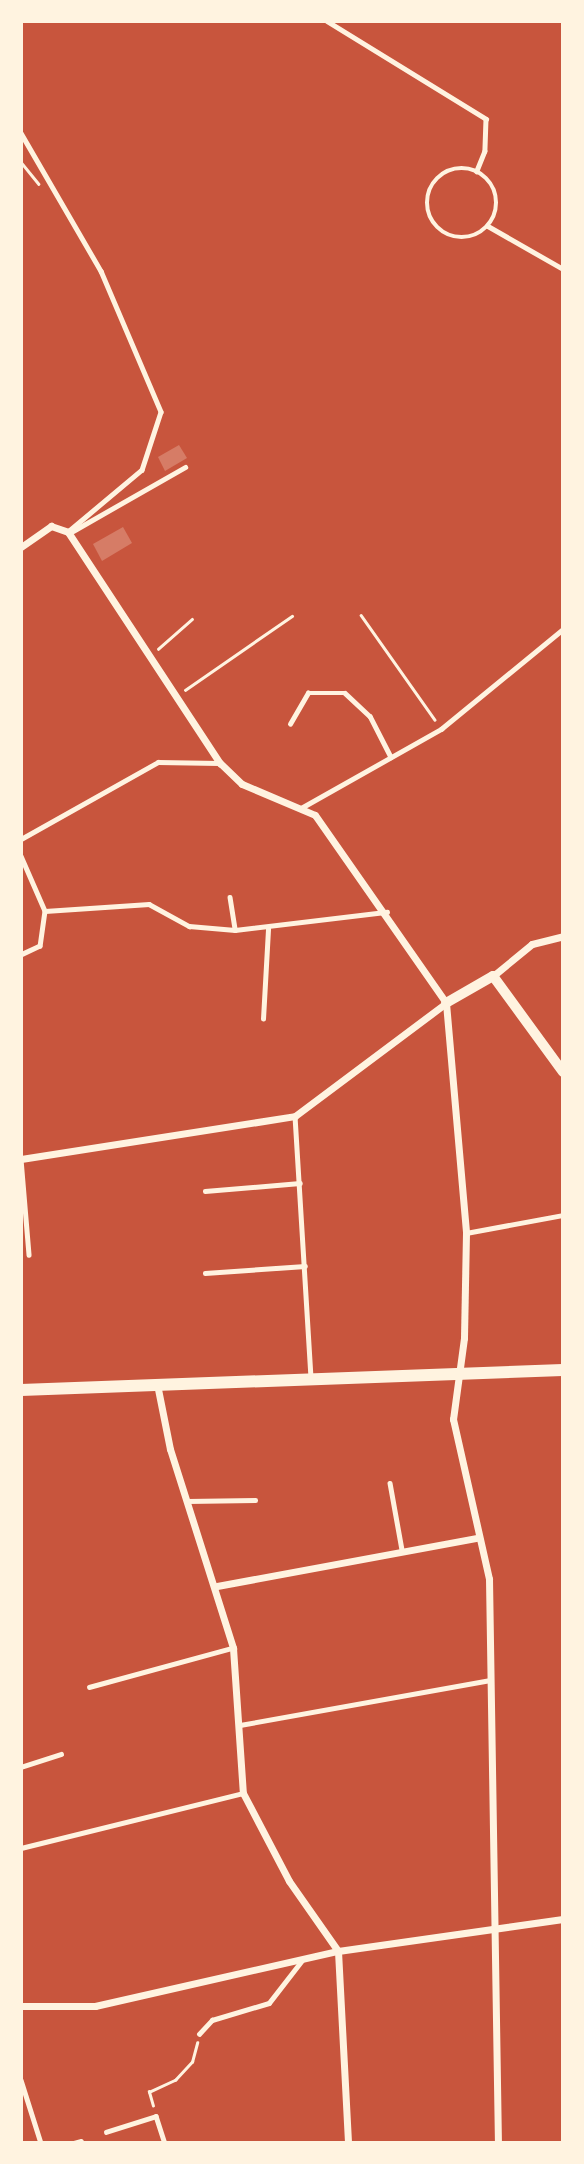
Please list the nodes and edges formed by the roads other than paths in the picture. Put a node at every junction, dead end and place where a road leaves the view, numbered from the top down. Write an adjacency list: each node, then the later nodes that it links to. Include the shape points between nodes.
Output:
1 (327, 21): 3 (lane, via 486,119 485,151)
2 (21, 133): 7 (lane, via 101,271 161,412 142,470)
3 (477, 171): 4 (lane, via 497,200); 4 (lane, via 442,174 426,206 446,235 473,237)
4 (488, 226): 5 (lane)
5 (563, 269)
6 (185, 467): 7 (lane, via 143,487 91,526)
7 (68, 532): 8 (street, via 51,526); 12 (street)
8 (21, 547)
9 (563, 629): 11 (lane, via 441,729)
10 (290, 724): 11 (lane, via 307,693 345,693 370,716)
11 (391, 757): 13 (lane)
12 (220, 763): 13 (street, via 242,784); 14 (lane, via 158,762)
13 (301, 808): 18 (street, via 315,815)
14 (21, 839)
15 (21, 856): 17 (lane)
16 (230, 897): 20 (lane)
17 (45, 911): 20 (lane, via 149,904 189,926); 22 (lane, via 40,946)
18 (387, 912): 19 (lane); 24 (street)
19 (268, 929): 20 (lane); 25 (lane)
20 (235, 930)
21 (563, 936): 23 (street, via 531,944)
22 (21, 955)
23 (493, 976): 24 (street); 26 (street)
24 (446, 1003): 27 (street); 32 (street)
25 (263, 1018)
26 (563, 1072)
27 (295, 1116): 28 (street); 29 (lane)
28 (21, 1159): 33 (lane)
29 (300, 1183): 30 (lane); 34 (lane)
30 (205, 1191)
31 (563, 1215): 32 (lane)
32 (466, 1233): 37 (street)
33 (29, 1255)
34 (305, 1266): 35 (lane); 38 (lane)
35 (205, 1273)
36 (563, 1370): 37 (main road)
37 (460, 1372): 38 (main road); 44 (street, via 453,1419)
38 (311, 1378): 39 (main road)
39 (156, 1380): 40 (main road); 43 (street)
40 (21, 1390)
41 (390, 1483): 45 (lane)
42 (256, 1500): 43 (lane)
43 (187, 1501): 46 (street)
44 (476, 1538): 45 (street); 48 (street, via 489,1579)
45 (402, 1550): 46 (street)
46 (217, 1587): 47 (street)
47 (233, 1648): 49 (lane); 50 (street)
48 (491, 1679): 50 (lane); 56 (street)
49 (89, 1687)
50 (240, 1725): 53 (street)
51 (61, 1754): 52 (lane)
52 (21, 1767)
53 (243, 1793): 54 (lane); 57 (street, via 289,1881)
54 (21, 1848)
55 (563, 1919): 56 (street)
56 (498, 1930): 57 (street); 68 (street)
57 (338, 1951): 58 (street); 67 (street)
58 (303, 1959): 59 (street, via 95,2006); 60 (lane, via 269,2003 212,2020)
59 (21, 2006)
60 (199, 2034)
61 (21, 2080): 64 (lane)
62 (106, 2133): 66 (lane, via 156,2116)
63 (81, 2141): 65 (lane)
64 (41, 2143)
65 (74, 2143)
66 (164, 2143)
67 (348, 2143)
68 (499, 2143)

